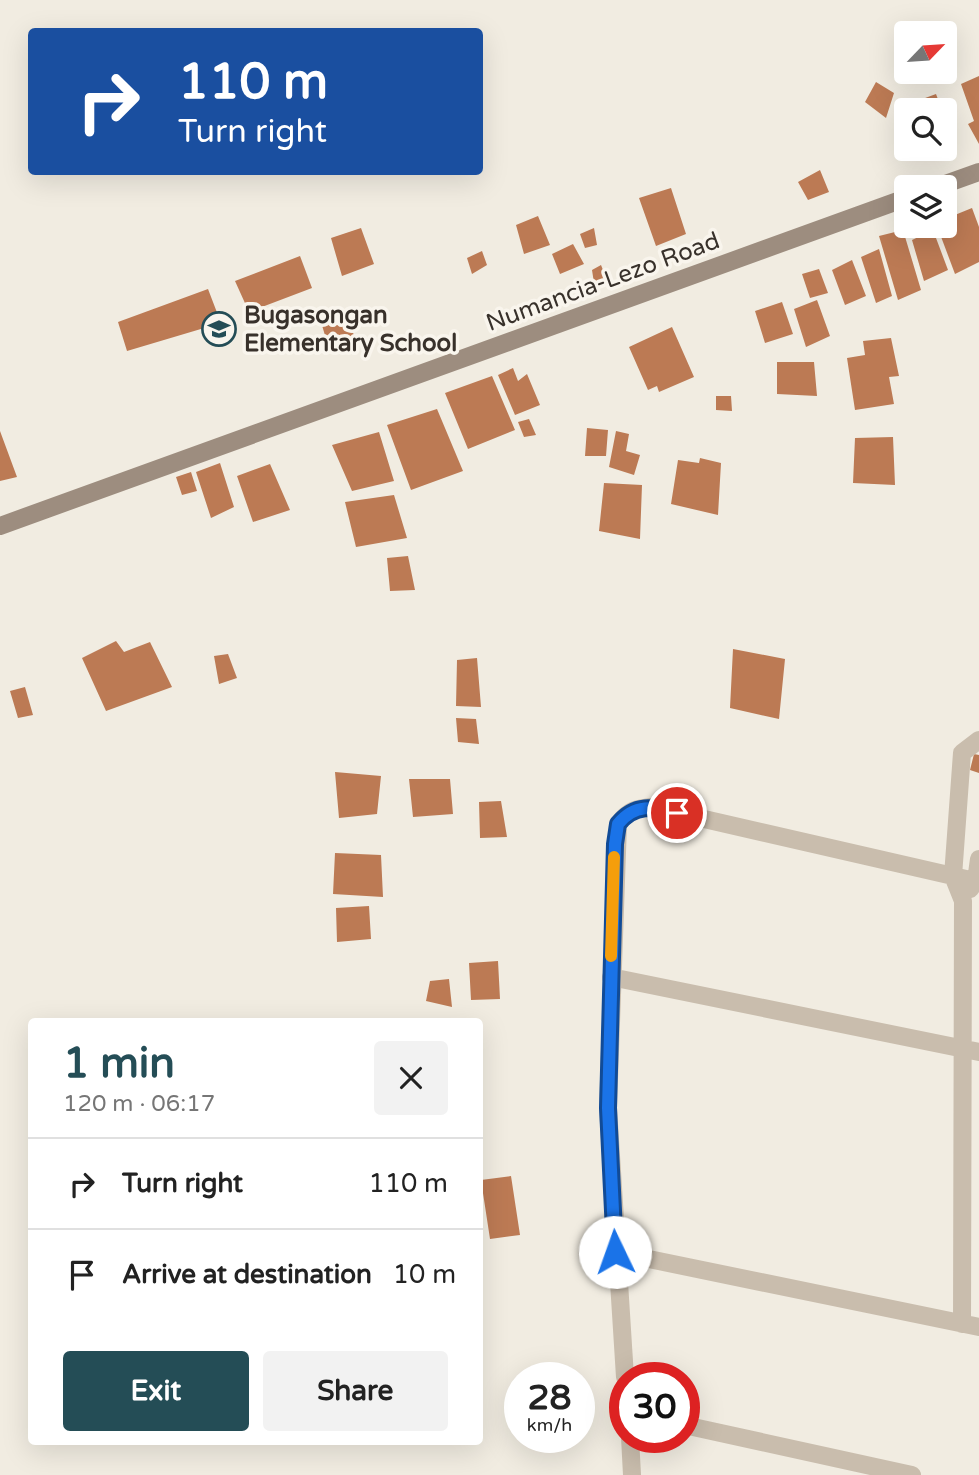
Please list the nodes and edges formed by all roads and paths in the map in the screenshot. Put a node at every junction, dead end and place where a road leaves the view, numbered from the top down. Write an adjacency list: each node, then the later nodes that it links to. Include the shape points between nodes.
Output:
1 (979, 172): 2 (main road)
2 (957, 180)
3 (894, 202): 4 (main road, Numancia-Lezo Road)
4 (0, 526)
5 (979, 740): 7 (street, via 962,753)
6 (979, 859): 8 (street)
7 (953, 876): 8 (street); 9 (street); 10 (street, via 652,807 637,808 618,824)
8 (977, 882): 9 (street)
9 (963, 901): 11 (street)
10 (611, 977): 11 (street); 12 (street, via 608,1108)
11 (971, 1050): 13 (street)
12 (615, 1252): 13 (street); 14 (street)
13 (970, 1326)
14 (624, 1362)
15 (700, 1429): 18 (street)
16 (631, 1453): 17 (street)
17 (632, 1475)
18 (912, 1475)

